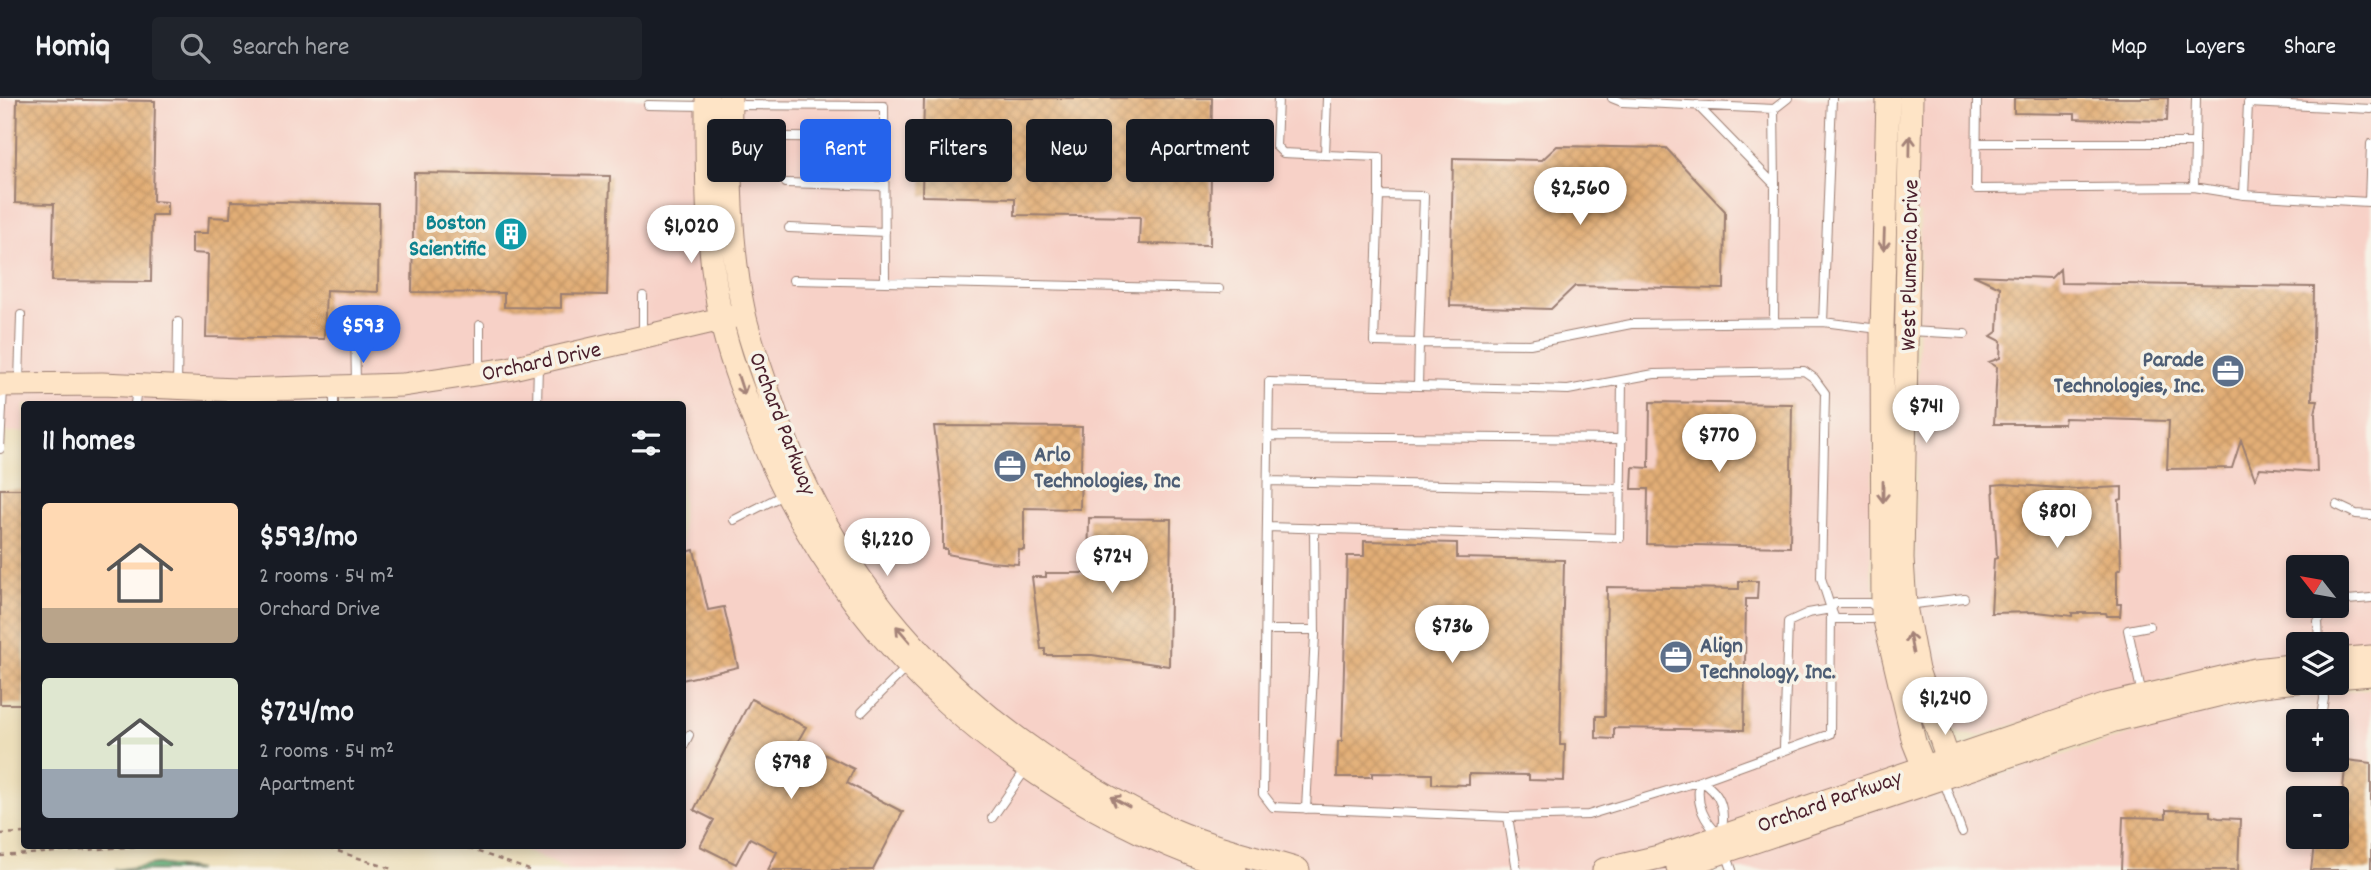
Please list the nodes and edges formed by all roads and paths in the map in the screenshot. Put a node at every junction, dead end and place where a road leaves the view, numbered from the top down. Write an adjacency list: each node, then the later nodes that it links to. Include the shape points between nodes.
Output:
1 (1278, 98): 21 (lane, via 1276,146 1283,153)
2 (1327, 98): 21 (lane)
3 (1612, 98): 12 (lane)
4 (1788, 98): 14 (lane)
5 (1832, 98): 39 (lane)
6 (1888, 98): 43 (main road, West Plumeria Drive, one-way to 43)
7 (1911, 98): 44 (main road, West Plumeria Drive, one-way to 7)
8 (1977, 98): 18 (lane)
9 (2196, 98): 19 (lane)
10 (718, 102): 11 (lane); 15 (lane, via 884,106); 35 (main road, Orchard Parkway); 37 (main road, Orchard Parkway, via 708,226)
11 (648, 105)
12 (1697, 105): 14 (lane); 24 (lane)
13 (2371, 108): 28 (lane, via 2248,103)
14 (1774, 109): 24 (lane)
15 (884, 119)
16 (786, 138): 17 (lane)
17 (800, 138)
18 (1977, 143): 19 (lane); 26 (lane, via 1976,189)
19 (2195, 143): 26 (lane)
20 (2371, 144): 28 (lane, via 2370,202)
21 (1325, 155): 27 (lane, via 1379,158)
22 (883, 182): 25 (lane)
23 (786, 183): 25 (lane)
24 (1775, 185): 40 (lane)
25 (883, 186): 30 (lane)
26 (2194, 187): 28 (lane)
27 (1379, 195): 47 (lane, via 1424,196); 47 (lane, via 1374,342)
28 (2245, 195)
29 (789, 228): 30 (lane)
30 (885, 232): 32 (lane)
31 (793, 280): 32 (lane)
32 (885, 282): 33 (lane)
33 (1219, 289)
34 (643, 296): 46 (lane)
35 (744, 313): 37 (main road, Orchard Drive); 61 (main road, Orchard Parkway)
36 (21, 315): 51 (lane)
37 (722, 320): 46 (main road, Orchard Drive); 61 (main road, Orchard Parkway, one-way to 61, via 744,393)
38 (178, 322): 53 (lane)
39 (1822, 322): 40 (lane); 43 (lane)
40 (1774, 323): 47 (lane, via 1631,324 1530,344)
41 (480, 325): 49 (lane)
42 (355, 326): 54 (lane)
43 (1882, 329): 44 (main road); 72 (main road, West Plumeria Drive, one-way to 72)
44 (1907, 331): 45 (lane); 72 (main road, West Plumeria Drive, via 1902,559)
45 (1965, 334)
46 (643, 337): 48 (main road, Orchard Drive)
47 (1419, 343): 52 (lane)
48 (538, 362): 49 (main road, Orchard Drive); 56 (lane)
49 (480, 373): 54 (main road, Orchard Drive)
50 (1622, 381): 52 (lane, via 1568,390); 58 (lane); 71 (lane, via 1667,373 1804,371 1814,377 1825,393 1821,578)
51 (8, 385): 55 (main road, Orchard Drive); 59 (lane)
52 (1418, 386): 57 (lane, via 1269,382)
53 (177, 387): 54 (main road, Orchard Drive); 55 (main road, Orchard Drive)
54 (345, 393)
55 (136, 395)
56 (537, 401)
57 (1268, 436): 58 (lane); 60 (lane)
58 (1622, 439): 62 (lane)
59 (0, 449)
60 (1268, 481): 62 (lane); 66 (lane)
61 (794, 489): 65 (lane); 78 (main road, Orchard Parkway, via 822,558 864,617)
62 (1621, 489): 67 (lane, via 1620,538)
63 (2337, 505): 64 (lane)
64 (2371, 515)
65 (734, 520)
66 (1267, 527): 67 (lane); 74 (lane)
67 (1314, 528): 75 (lane)
68 (1964, 598): 72 (lane)
69 (2371, 598): 70 (lane)
70 (2349, 600)
71 (1831, 609): 72 (lane, via 1835,603 1870,603); 72 (lane, via 1835,619 1872,619); 87 (lane, via 1788,622); 87 (lane, via 1830,734)
72 (1894, 609): 89 (main road, West Plumeria Drive, via 1916,670)
73 (2148, 626): 83 (lane, via 2128,630)
74 (1266, 630): 75 (lane); 91 (lane, via 1263,794 1273,807)
75 (1315, 630): 91 (lane)
76 (2371, 657): 77 (main road)
77 (2349, 659)
78 (918, 665): 84 (lane); 88 (main road, Orchard Parkway, via 978,730)
79 (2286, 666): 83 (main road, Orchard Parkway, via 2256,670)
80 (2371, 674): 81 (main road)
81 (2349, 676)
82 (2286, 682): 83 (main road, Orchard Parkway)
83 (2143, 703): 89 (main road, Orchard Parkway)
84 (862, 712)
85 (689, 735): 86 (lane)
86 (686, 741)
87 (1784, 748): 90 (lane)
88 (1032, 762): 93 (lane); 104 (main road, Orchard Parkway, via 1093,809); 105 (main road, Orchard Parkway, one-way to 88, via 1163,826)
89 (1938, 768): 95 (lane); 100 (main road, Orchard Parkway)
90 (1700, 781): 92 (lane, via 1588,815); 100 (lane, via 1697,795 1706,823); 100 (lane, via 1714,788 1725,816)
91 (1306, 809): 92 (lane)
92 (1508, 817): 106 (lane)
93 (992, 818)
94 (21, 832): 96 (path)
95 (1962, 832)
96 (0, 834)
97 (99, 849): 101 (path)
98 (331, 849): 102 (path)
99 (470, 849): 103 (path)
100 (1726, 853): 107 (main road, Orchard Parkway, via 1658,857); 108 (main road, Orchard Parkway)
101 (0, 856)
102 (395, 870)
103 (530, 870)
104 (1236, 870)
105 (1298, 870)
106 (1517, 870)
107 (1604, 870)
108 (1668, 870)

